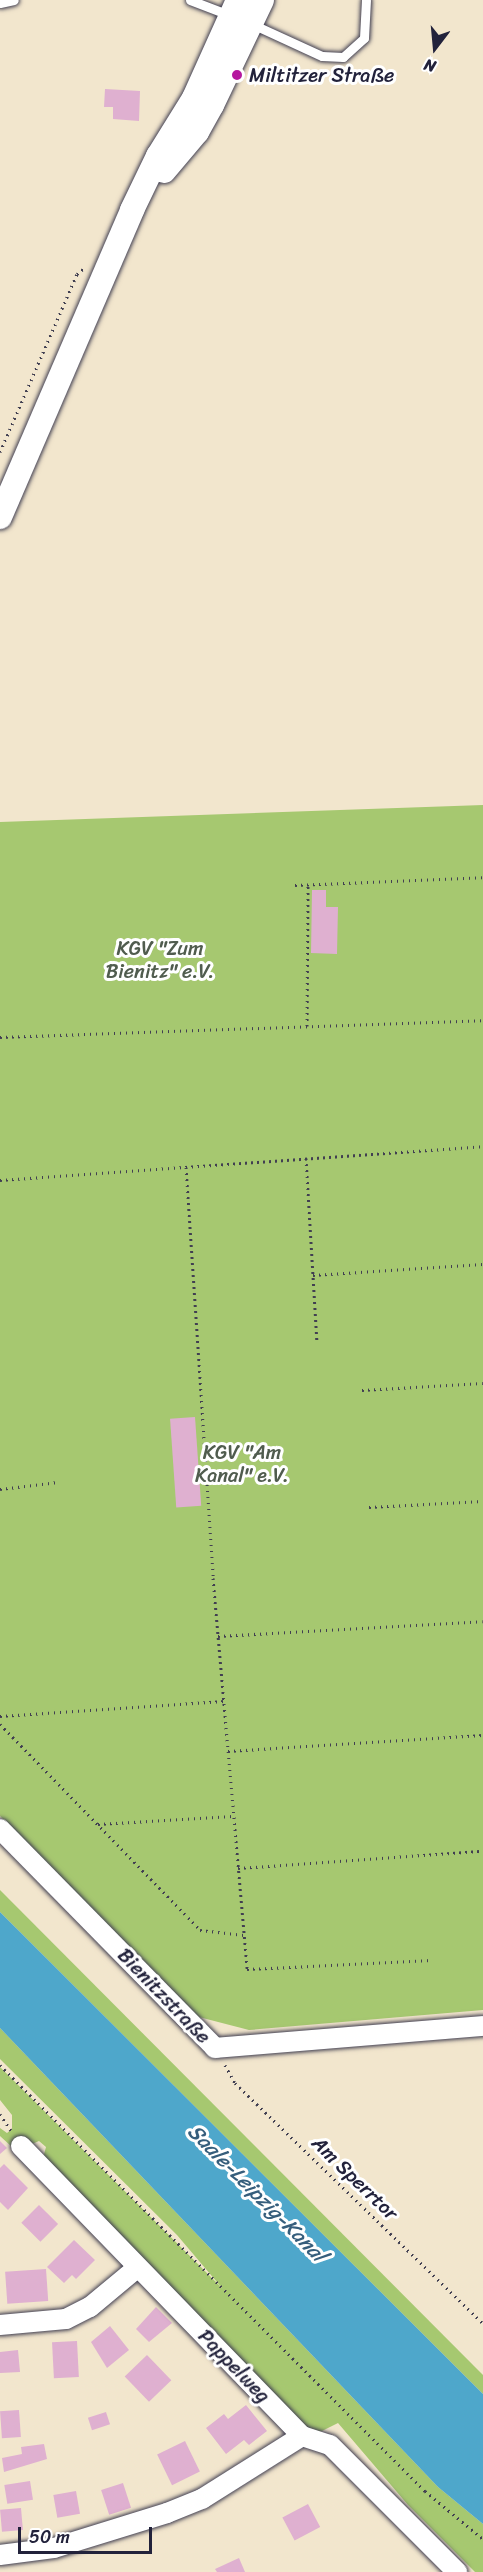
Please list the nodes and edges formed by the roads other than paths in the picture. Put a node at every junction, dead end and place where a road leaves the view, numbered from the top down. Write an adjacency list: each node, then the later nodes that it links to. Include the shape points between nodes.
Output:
1 (14, 0): 5 (lane)
2 (190, 0): 6 (lane)
3 (262, 0): 6 (street)
4 (366, 0): 6 (lane, via 368,27 364,39 343,57 322,56)
5 (0, 3)
6 (240, 13): 7 (street, via 158,156 132,210)
7 (0, 517)
8 (0, 1829): 9 (street, Bienitzstraße, via 215,2048)
9 (483, 2026)
10 (21, 2146): 11 (street, Pappelweg)
11 (138, 2267): 12 (street, via 90,2307 66,2319); 13 (street, Pappelweg)
12 (0, 2325)
13 (302, 2436): 14 (street, via 202,2499 158,2517 54,2548); 15 (street, Pappelweg, via 330,2445)
14 (0, 2555)
15 (457, 2572)

